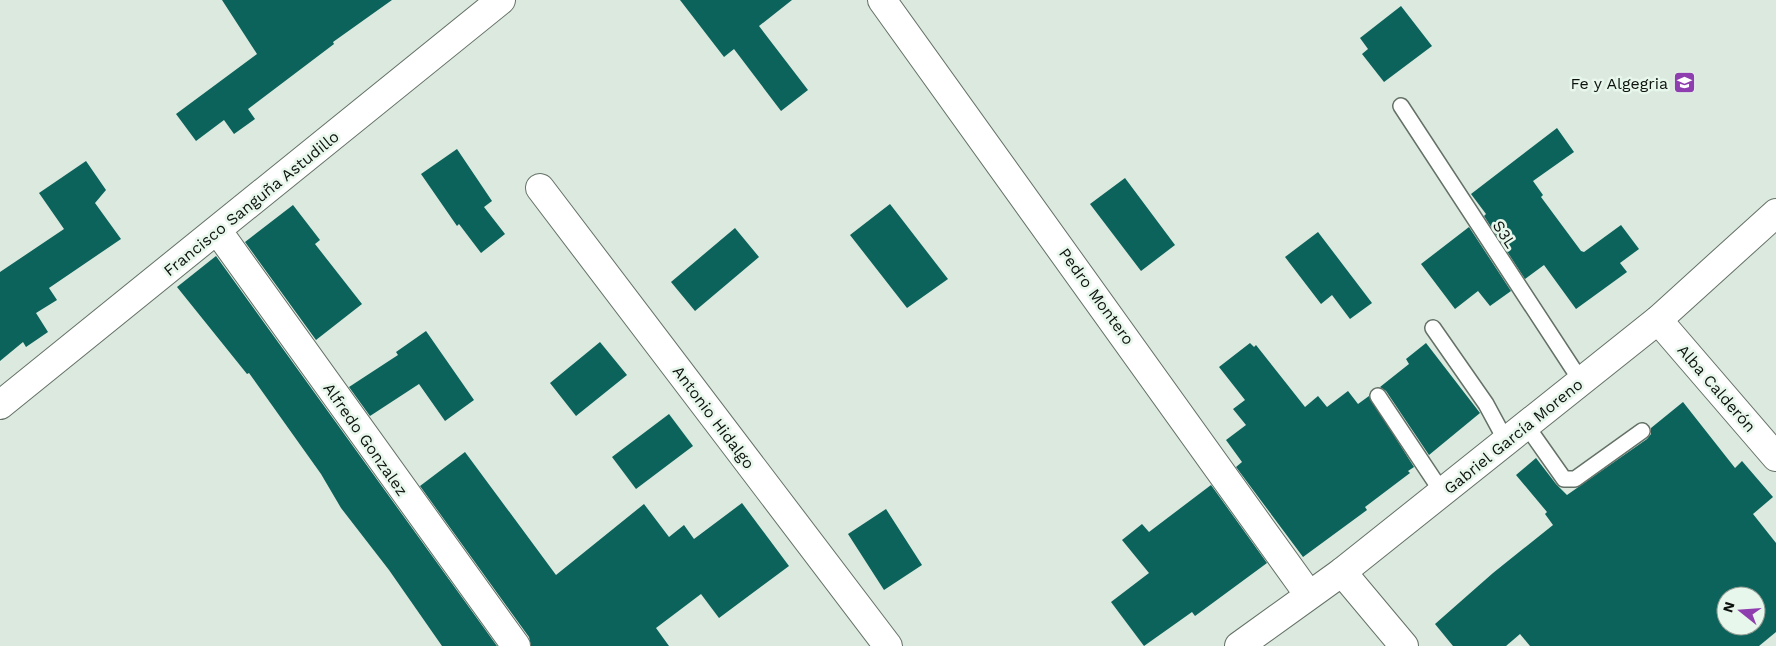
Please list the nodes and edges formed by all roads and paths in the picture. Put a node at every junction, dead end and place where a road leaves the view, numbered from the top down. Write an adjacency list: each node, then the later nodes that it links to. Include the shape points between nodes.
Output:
1 (500, 0): 6 (street, Francisco Sanguña Astudillo)
2 (882, 0): 17 (street, Pedro Montero)
3 (1400, 106): 9 (lane, S3L)
4 (540, 188): 19 (street, Antonio Hidalgo)
5 (1776, 213): 7 (street, Gabriel García Moreno)
6 (217, 230): 11 (street, Francisco Sanguña Astudillo); 18 (street, Alfredo Gonzalez)
7 (1658, 320): 9 (street, Gabriel García Moreno); 14 (street, Alba Calderón)
8 (1433, 328): 13 (lane, via 1486,404)
9 (1581, 381): 13 (street, Gabriel García Moreno)
10 (1378, 396): 15 (lane)
11 (0, 405)
12 (1642, 431): 13 (lane, via 1575,479 1564,480)
13 (1516, 433): 15 (street, Gabriel García Moreno)
14 (1776, 457)
15 (1442, 492): 16 (street, Gabriel García Moreno)
16 (1342, 572): 17 (street, Gabriel García Moreno); 21 (street)
17 (1309, 594): 20 (street, Gabriel García Moreno)
18 (516, 646)
19 (888, 646)
20 (1239, 646)
21 (1404, 646)

